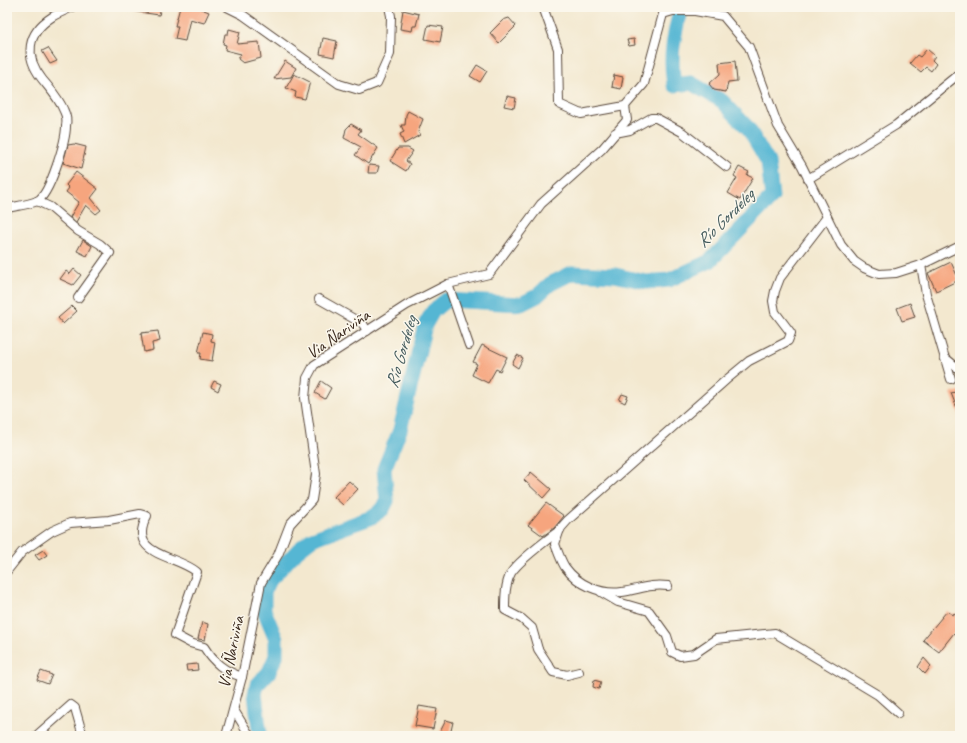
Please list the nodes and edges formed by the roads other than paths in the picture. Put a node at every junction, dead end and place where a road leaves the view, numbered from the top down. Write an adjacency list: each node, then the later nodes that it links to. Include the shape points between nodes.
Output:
1 (72, 7): 11 (street, via 41,26 31,43 30,56 33,67 59,98 65,113 66,126 56,167 43,196)
2 (227, 7): 3 (street, via 340,84 359,90 377,83 390,54 392,16)
3 (389, 7)
4 (543, 7): 7 (street, via 558,49 559,104 581,114)
5 (670, 10): 7 (street, via 663,14 644,84); 10 (street, via 723,16 749,47 778,126)
6 (960, 73): 10 (street, via 896,125)
7 (625, 106): 8 (street, Via Ñariviña, via 627,120)
8 (615, 133): 9 (street, via 630,130 651,118 656,118 682,132); 16 (street, Via Ñariviña, via 602,149 541,204 489,274)
9 (727, 167)
10 (808, 179): 13 (street)
11 (37, 201): 12 (street); 17 (street, via 50,206 78,231 110,253)
12 (7, 208)
13 (827, 217): 15 (street, via 841,245 854,261 864,268 879,274); 24 (street, via 780,278 775,291 775,312 791,333 788,341 749,361 730,376)
14 (960, 246): 15 (street)
15 (921, 265): 21 (street)
16 (448, 284): 19 (street, Via Ñariviña, via 407,305); 20 (street)
17 (78, 298)
18 (319, 299): 19 (street, via 363,324)
19 (367, 331): 29 (street, Via Ñariviña, via 314,365 307,378 305,398 316,474 312,500 290,524 278,555 261,583)
20 (469, 345)
21 (943, 356): 22 (street); 23 (street)
22 (960, 370)
23 (951, 379)
24 (560, 529): 27 (street, via 555,544 565,567 579,581); 28 (street, via 511,573 505,590 505,610 532,628 538,650 553,672 567,675)
25 (7, 571): 29 (street, via 22,552 52,531 70,523 140,514 147,516 140,528 143,542 154,552 197,572 175,635 204,647 224,671)
26 (668, 586): 27 (street, via 642,586 622,592)
27 (600, 592): 31 (street, via 618,602 649,611 667,636 672,652 680,656 694,654 716,639 775,633 878,695)
28 (579, 672)
29 (242, 677): 30 (street, Via Ñariviña)
30 (234, 710): 34 (street, Via Ñariviña); 35 (street)
31 (898, 713)
32 (36, 736): 33 (street, via 71,705 75,708)
33 (83, 736)
34 (226, 736)
35 (250, 736)

